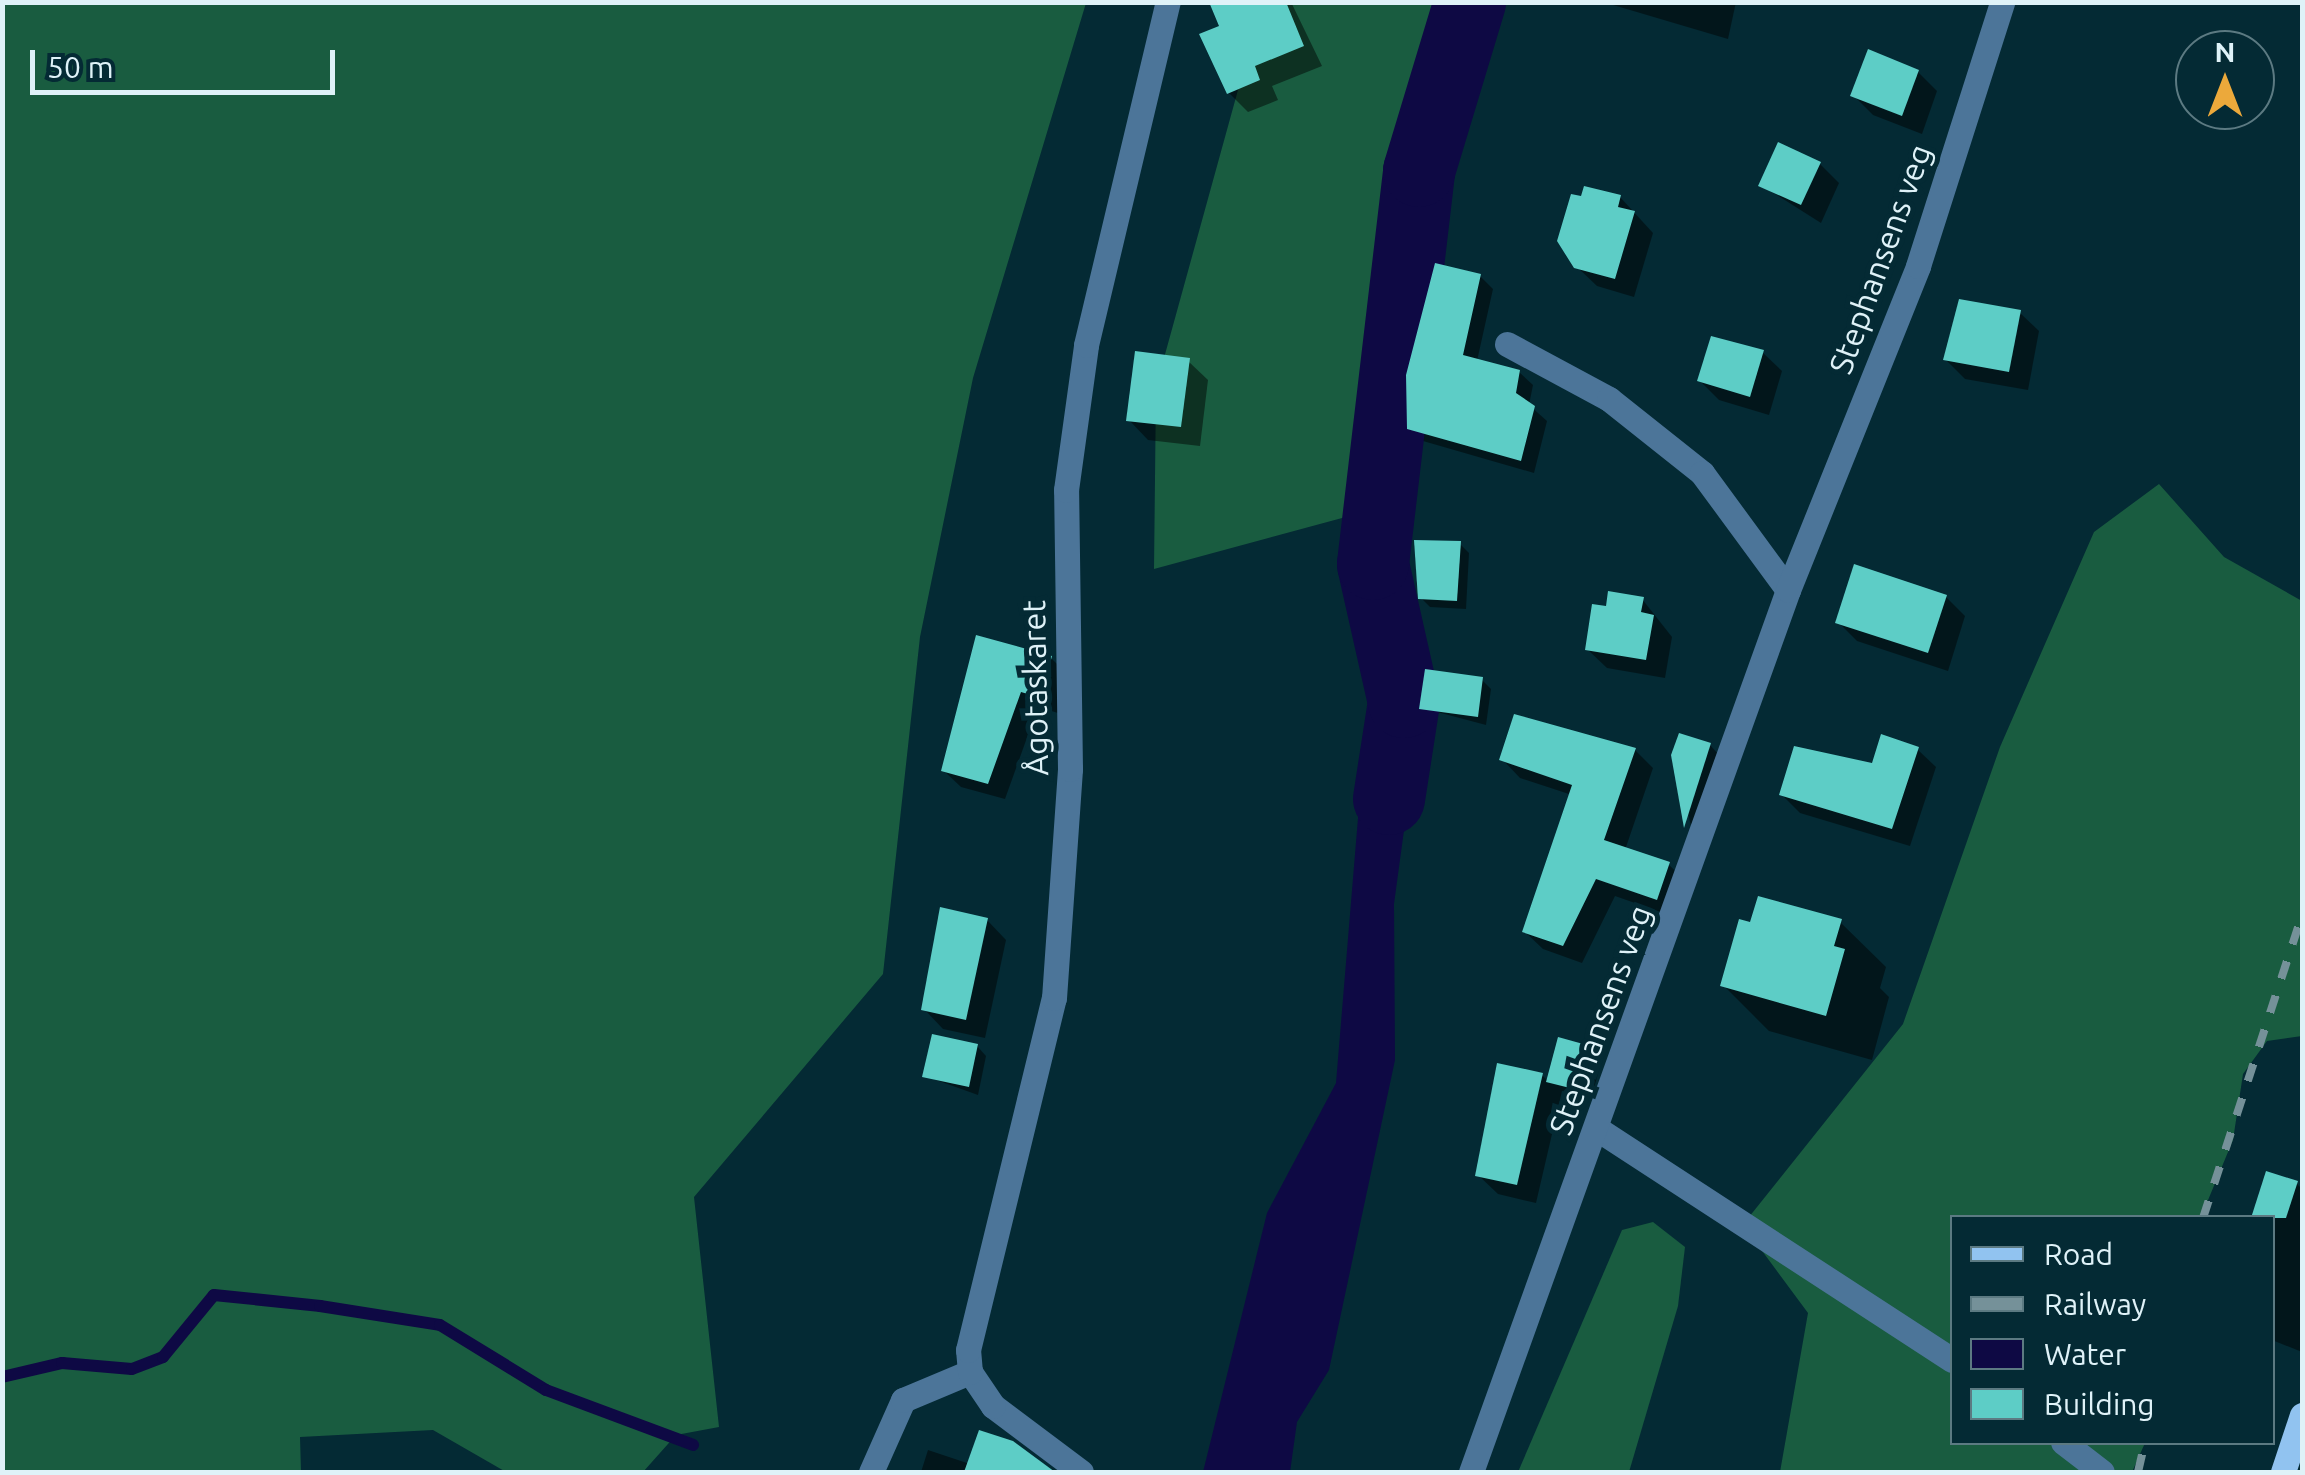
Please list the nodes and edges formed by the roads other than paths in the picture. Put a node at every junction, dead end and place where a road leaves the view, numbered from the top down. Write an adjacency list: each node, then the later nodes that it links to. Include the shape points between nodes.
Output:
1 (1168, 2): 7 (street, Ågotaskaret, via 1074,421 1064,534 1070,769 1054,998 969,1330)
2 (2002, 2): 4 (street, Stephansens veg, via 1918,266)
3 (1508, 344): 4 (street, via 1609,399 1702,473)
4 (1788, 590): 5 (street, Stephansens veg)
5 (1596, 1128): 6 (street); 12 (street, Stephansens veg)
6 (1950, 1359)
7 (970, 1372): 10 (street, via 903,1400); 11 (street, via 993,1406)
8 (2302, 1415): 14 (main road)
9 (2067, 1445): 13 (street)
10 (871, 1472)
11 (1081, 1472)
12 (1471, 1472)
13 (2102, 1472)
14 (2284, 1472)

